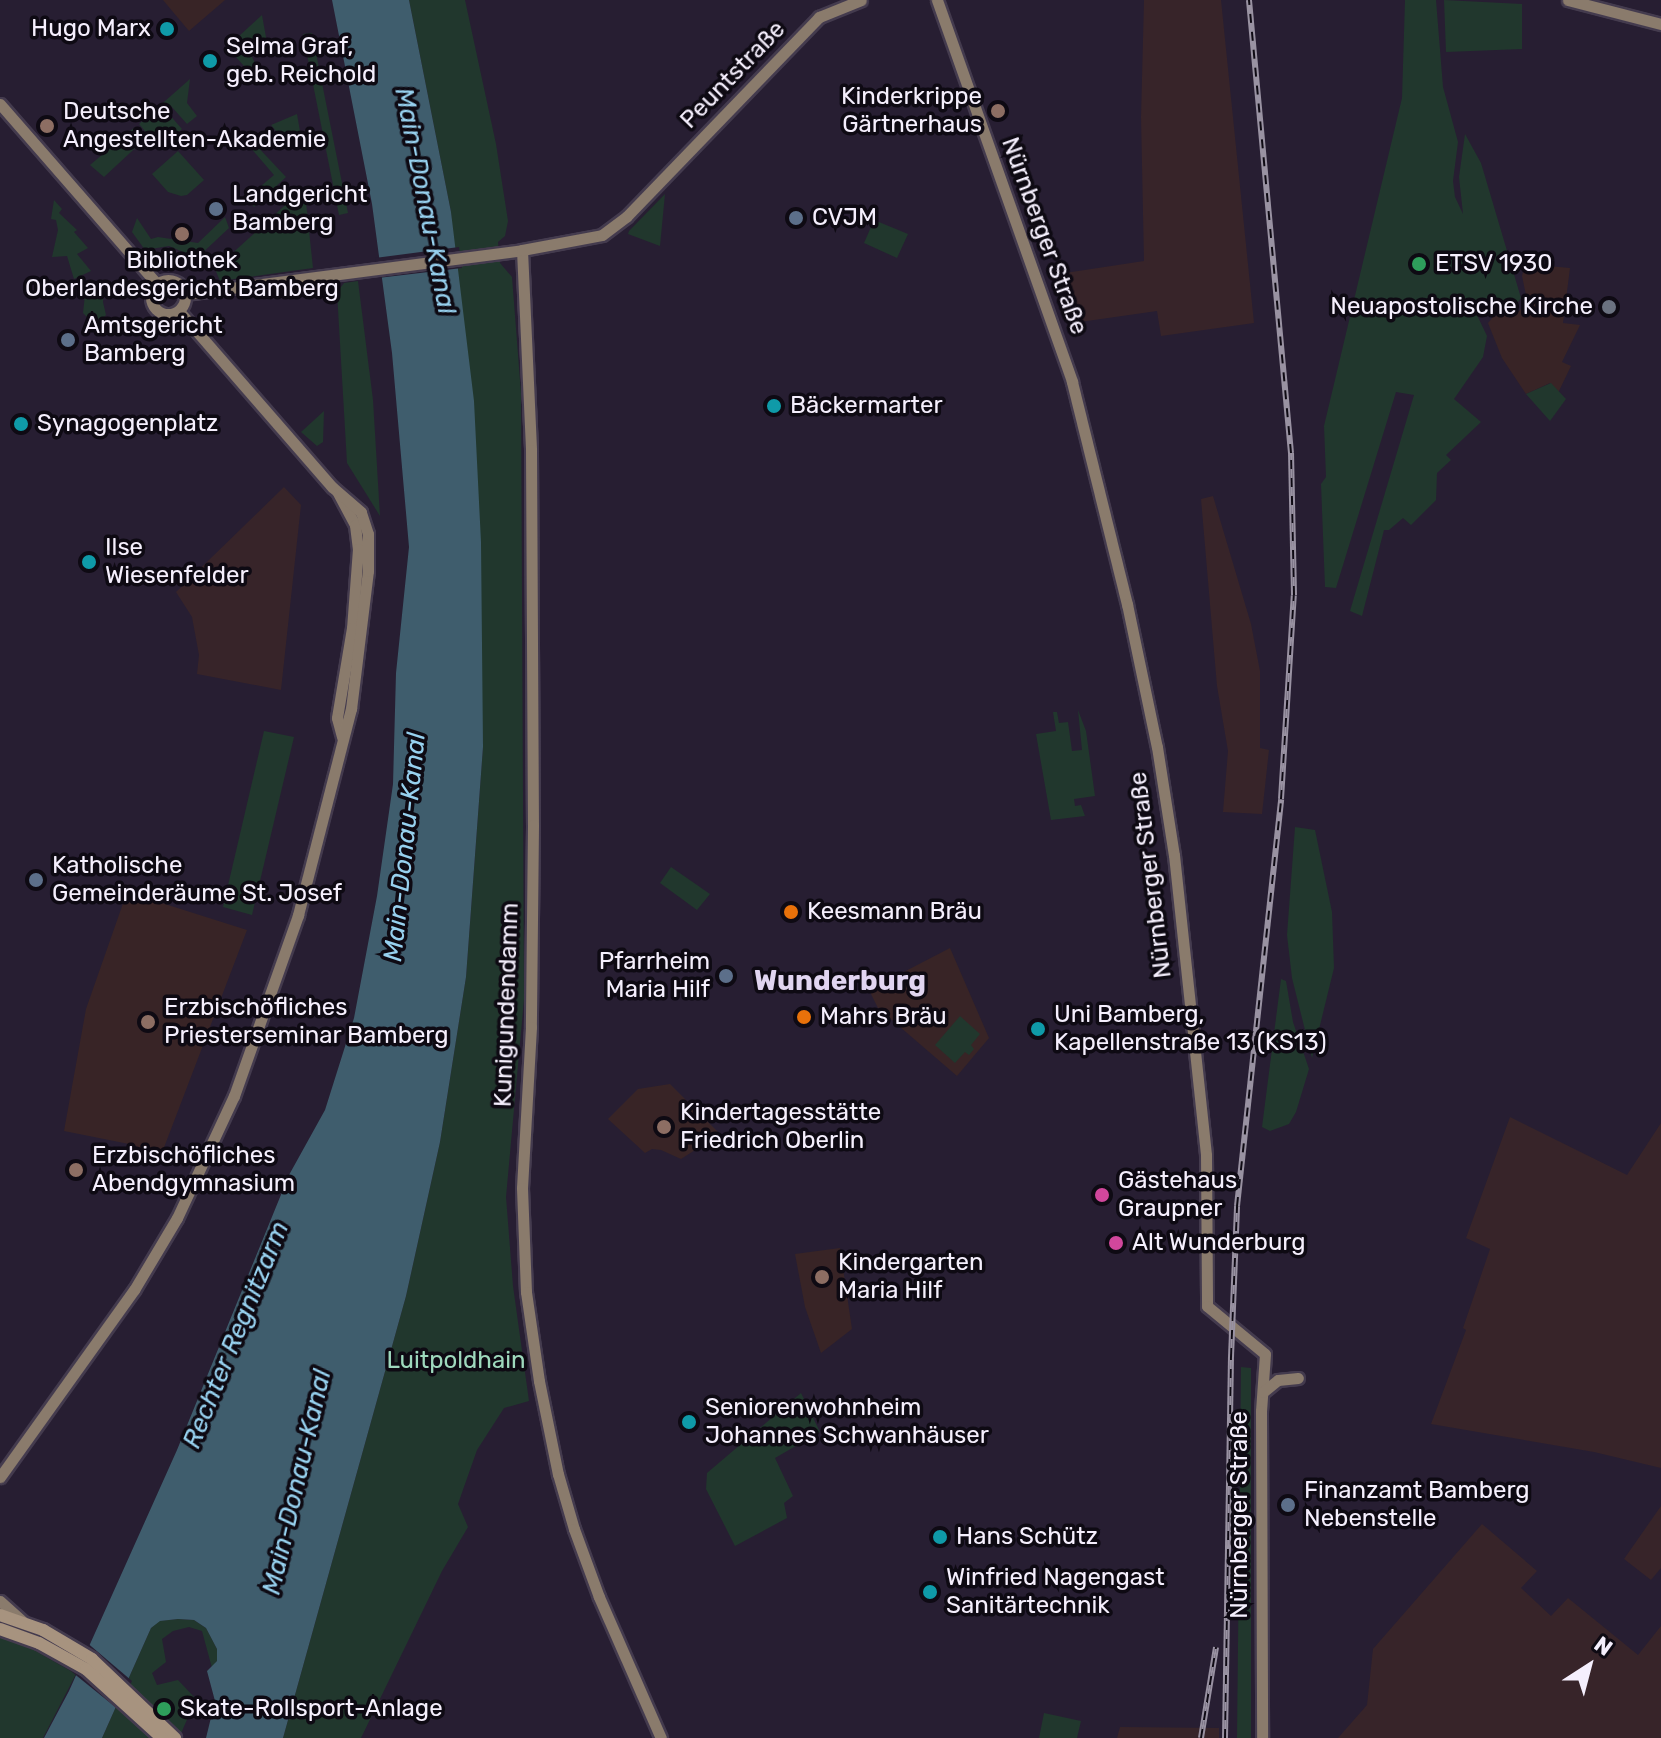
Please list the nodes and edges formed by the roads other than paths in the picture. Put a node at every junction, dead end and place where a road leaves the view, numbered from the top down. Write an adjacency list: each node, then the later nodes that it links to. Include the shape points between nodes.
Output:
1 (861, 0): 6 (street, Peuntstraße, via 819,17 627,216 602,235)
2 (1568, 0): 4 (street)
3 (940, 4): 11 (street, Nürnberger Straße, via 1072,382 1127,604 1174,855 1206,1155 1207,1306 1265,1354)
4 (1661, 24)
5 (0, 104): 7 (street)
6 (522, 250): 8 (street, Peuntstraße); 20 (street, Kunigundendamm, via 530,425 533,825 531,1027 522,1188 526,1292 539,1381 570,1515 599,1597)
7 (157, 284): 8 (street, via 171,280); 9 (street, via 150,298 154,308 169,315)
8 (185, 294): 9 (street)
9 (179, 311): 12 (street, via 338,493 355,525 352,628 337,718 342,737 298,915 253,1049 216,1136 177,1218 134,1290)
10 (1298, 1378): 11 (street, via 1278,1380)
11 (1262, 1392): 21 (street, Nürnberger Straße)
12 (0, 1477)
13 (0, 1601): 15 (street)
14 (0, 1615): 15 (main road)
15 (22, 1621): 17 (main road)
16 (0, 1629): 17 (main road)
17 (54, 1642): 18 (main road); 19 (main road, via 107,1672)
18 (162, 1738)
19 (175, 1738)
20 (661, 1738)
21 (1262, 1738)

